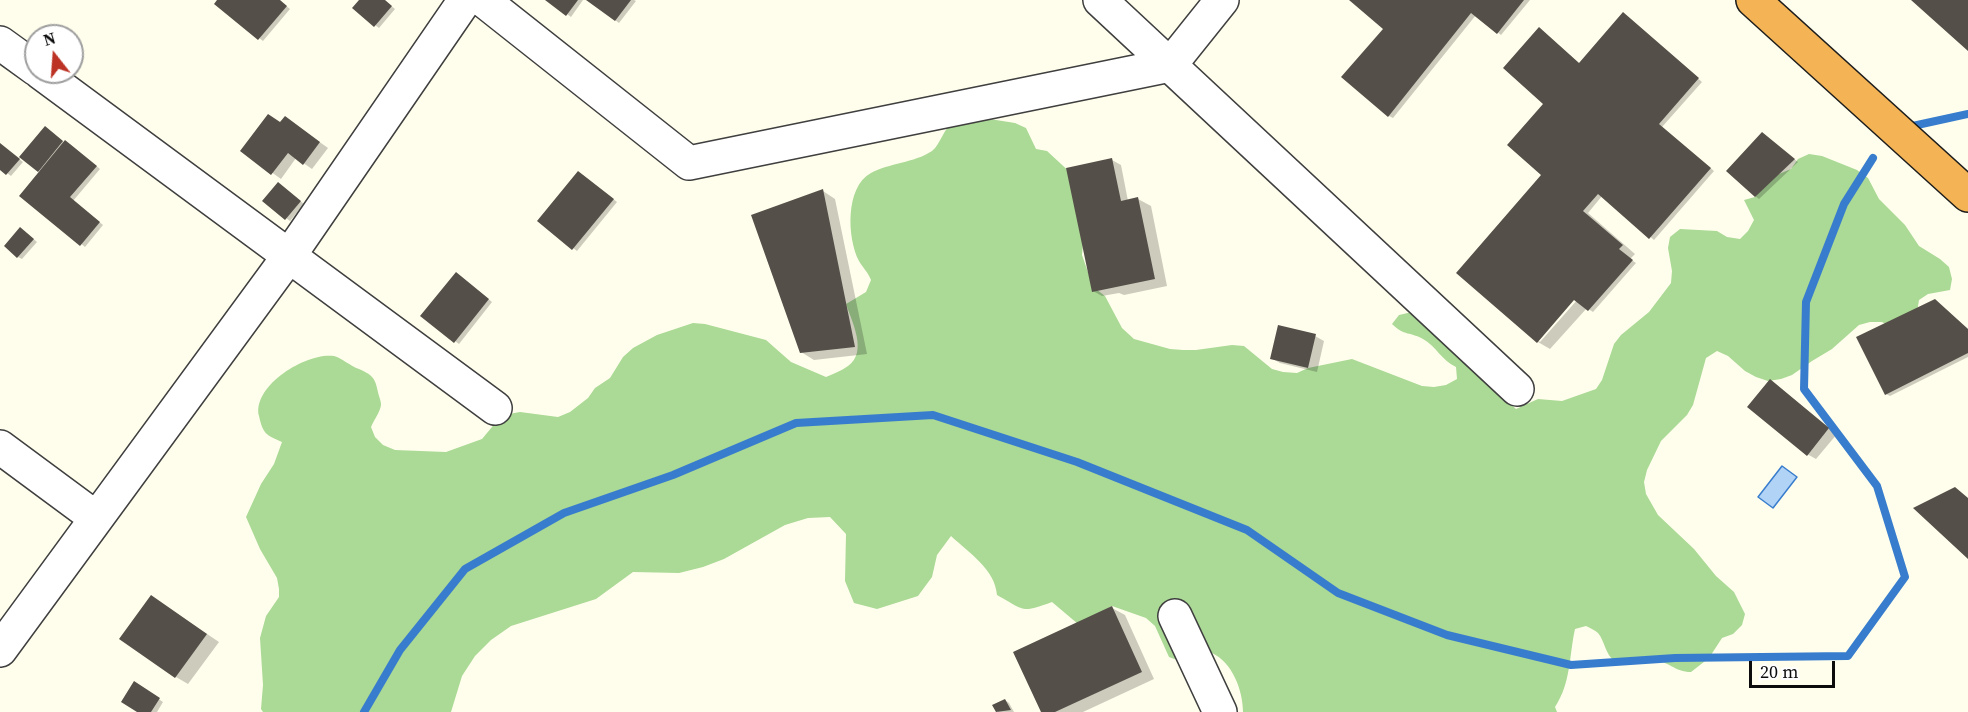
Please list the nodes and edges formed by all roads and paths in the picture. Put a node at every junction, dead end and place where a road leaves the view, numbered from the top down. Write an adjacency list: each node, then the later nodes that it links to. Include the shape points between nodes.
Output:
1 (465, 0): 11 (street)
2 (483, 0): 8 (street, via 689,163)
3 (1100, 0): 8 (street)
4 (1222, 0): 8 (street)
5 (1753, 0): 10 (highway)
6 (0, 43): 7 (street)
7 (24, 61)
8 (1170, 65): 12 (street)
9 (56, 84): 11 (street)
10 (1968, 195)
11 (289, 256): 13 (street); 15 (street)
12 (1517, 389)
13 (495, 408)
14 (0, 447): 15 (street)
15 (96, 518): 17 (street)
16 (1175, 616): 18 (street)
17 (0, 650)
18 (1220, 712)

